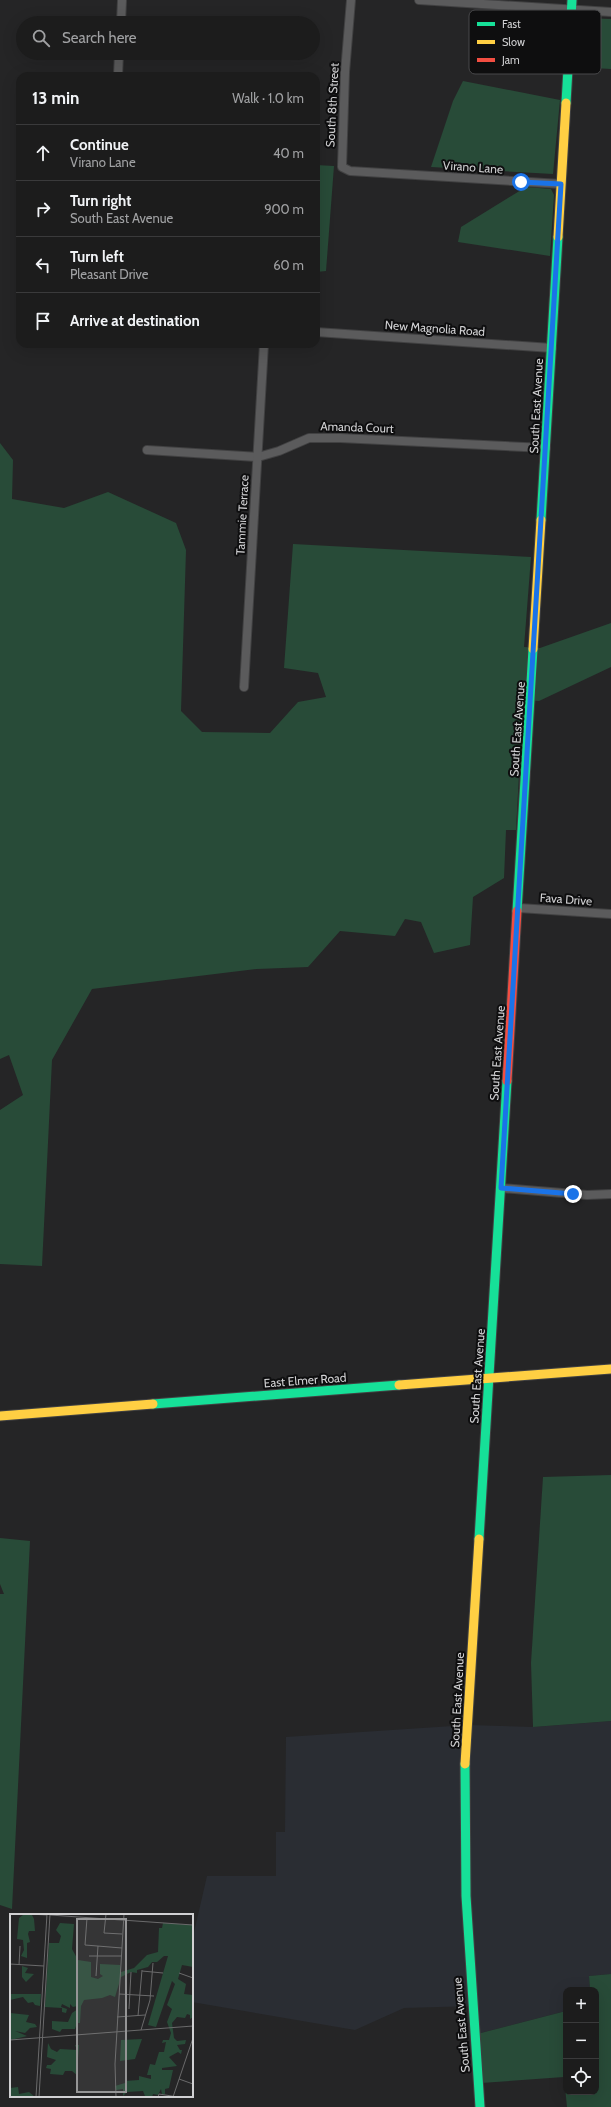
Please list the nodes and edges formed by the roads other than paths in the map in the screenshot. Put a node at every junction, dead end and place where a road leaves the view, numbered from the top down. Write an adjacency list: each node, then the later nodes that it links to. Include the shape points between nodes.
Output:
1 (122, 0): 8 (street)
2 (351, 0): 12 (street, South 8th Street, via 345,72 342,167 350,171)
3 (419, 0): 4 (street)
4 (572, 5): 5 (street)
5 (600, 10)
6 (601, 10): 7 (street)
7 (611, 12)
8 (121, 16)
9 (119, 60): 10 (street)
10 (118, 72)
11 (568, 74): 13 (street, South East Avenue)
12 (384, 173): 13 (street, Virano Lane)
13 (561, 184): 16 (street, South East Avenue)
14 (320, 332): 16 (street, New Magnolia Road)
15 (264, 348): 19 (street, Tammie Terrace)
16 (552, 348): 17 (street, South East Avenue)
17 (546, 448): 19 (street, Amanda Court, via 309,438); 21 (street, South East Avenue)
18 (147, 450): 19 (street, Amanda Court)
19 (258, 457): 20 (street, Tammie Terrace)
20 (244, 687)
21 (518, 908): 22 (street, Fava Drive); 23 (street, South East Avenue)
22 (611, 914)
23 (501, 1188): 24 (street, via 587,1195); 26 (street, South East Avenue)
24 (611, 1194)
25 (611, 1369): 26 (street, East Elmer Road)
26 (489, 1379): 27 (street, East Elmer Road); 28 (street, South East Avenue, via 463,1826 465,1908)
27 (0, 1416)
28 (480, 2107)

